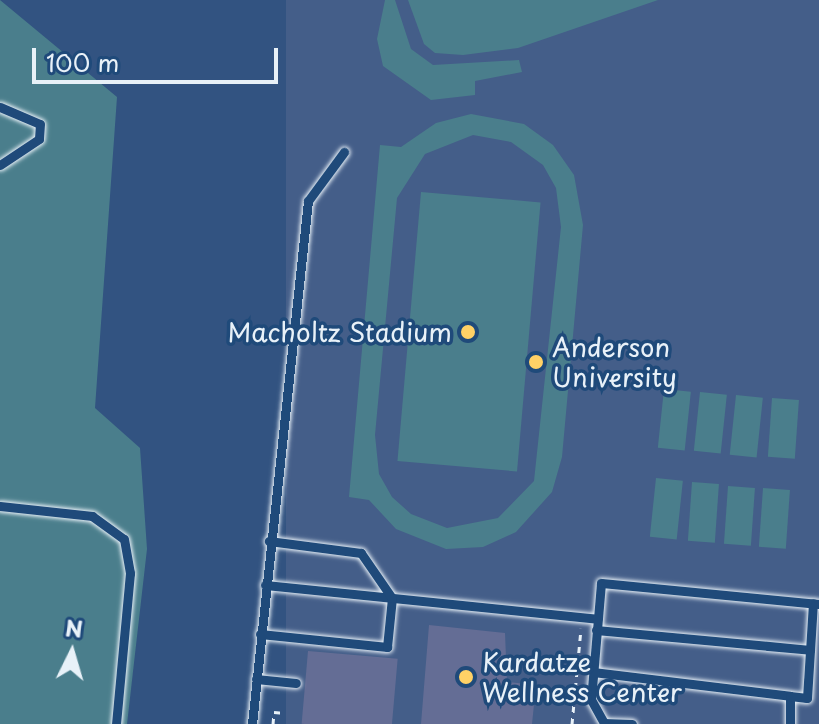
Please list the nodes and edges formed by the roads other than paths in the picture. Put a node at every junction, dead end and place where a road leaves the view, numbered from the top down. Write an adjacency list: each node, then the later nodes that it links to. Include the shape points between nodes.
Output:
1 (0, 107): 3 (lane, via 40,124 39,139)
2 (344, 152): 5 (lane, via 308,201)
3 (0, 165)
4 (0, 506): 16 (lane, via 92,516 124,539 130,573)
5 (269, 541): 6 (lane); 7 (lane, via 361,553)
6 (265, 585): 7 (lane); 10 (lane)
7 (392, 598): 9 (lane, via 582,617); 10 (lane, via 387,647)
8 (816, 603): 9 (lane, via 601,583); 11 (lane)
9 (596, 624): 11 (lane); 12 (lane)
10 (260, 634): 13 (lane)
11 (810, 650): 15 (lane, via 807,698)
12 (593, 672): 15 (lane); 18 (lane, via 596,715)
13 (256, 679): 14 (lane); 17 (lane)
14 (296, 683)
15 (790, 696): 19 (lane)
16 (116, 724)
17 (252, 724)
18 (632, 724)
19 (790, 724)

